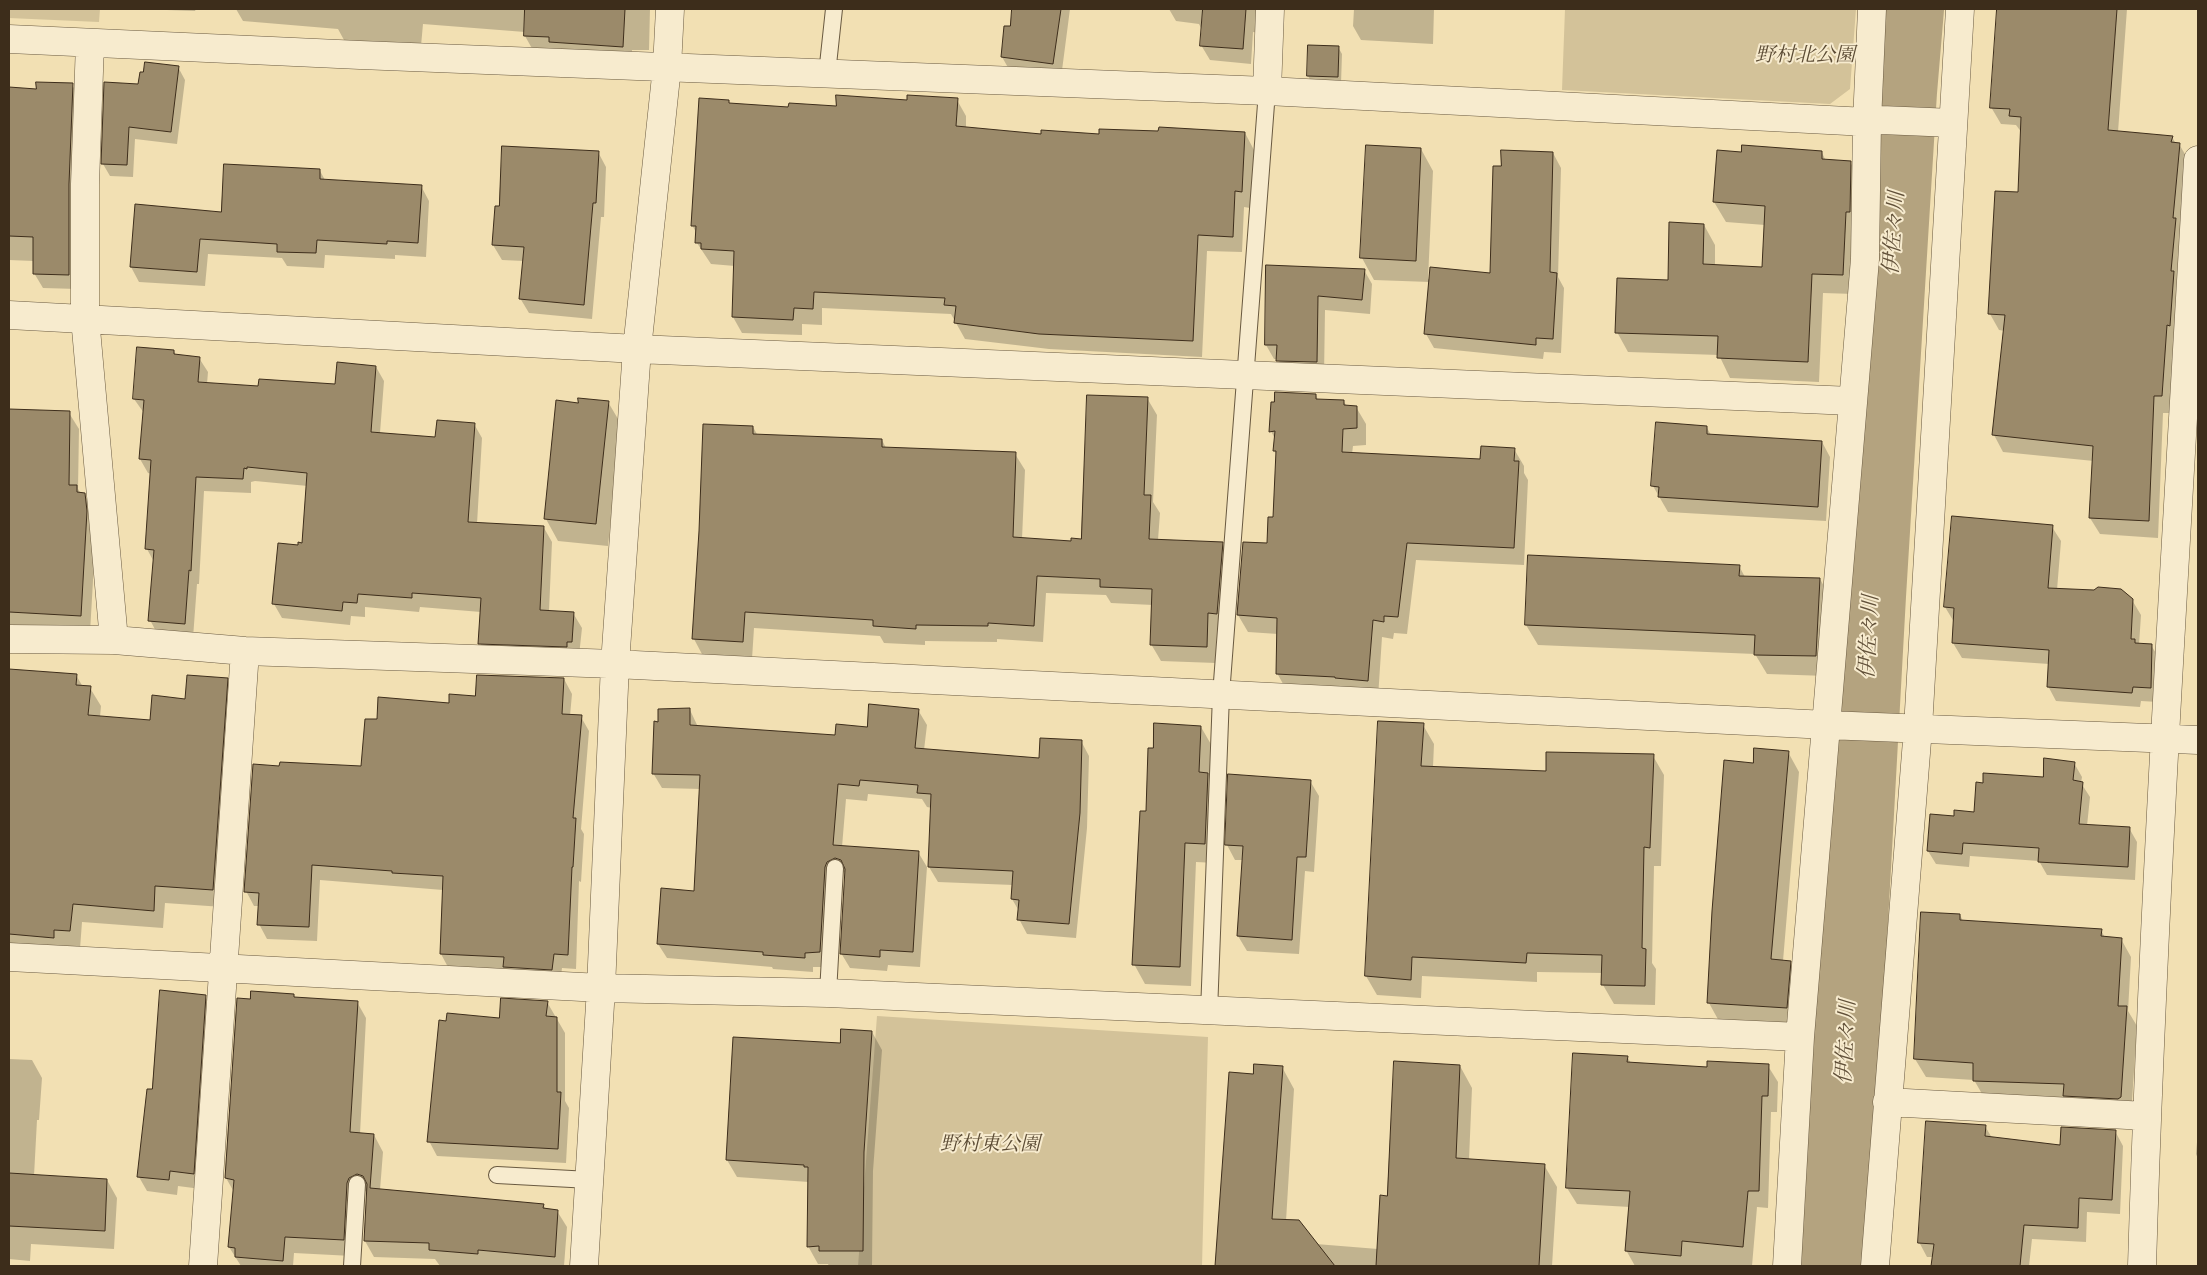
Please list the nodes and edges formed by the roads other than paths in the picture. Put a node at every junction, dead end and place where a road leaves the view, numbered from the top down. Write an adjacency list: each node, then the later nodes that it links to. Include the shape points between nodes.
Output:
1 (670, 9): 8 (street)
2 (834, 9): 9 (lane)
3 (1270, 9): 10 (street)
4 (1872, 9): 11 (street)
5 (1960, 9): 12 (street)
6 (9, 39): 7 (street)
7 (90, 43): 8 (street); 15 (street)
8 (667, 67): 9 (street); 16 (street)
9 (827, 74): 10 (street)
10 (1266, 91): 11 (street); 17 (lane)
11 (1874, 121): 12 (street); 18 (street)
12 (1954, 124): 25 (street)
13 (2198, 160): 26 (street)
14 (9, 315): 15 (street)
15 (84, 318): 16 (street); 20 (street)
16 (636, 349): 17 (street); 22 (street)
17 (1245, 376): 18 (street); 23 (lane)
18 (1852, 401): 24 (street)
19 (9, 639): 20 (street)
20 (114, 640): 21 (street)
21 (245, 651): 22 (street); 30 (street)
22 (615, 664): 23 (street); 31 (street)
23 (1221, 694): 24 (street); 33 (lane)
24 (1827, 725): 25 (street); 34 (street)
25 (1918, 728): 26 (street); 35 (street)
26 (2166, 738): 27 (street); 36 (street)
27 (2198, 740)
28 (835, 868): 32 (lane)
29 (9, 957): 30 (street)
30 (225, 969): 31 (street); 40 (street)
31 (601, 988): 32 (street); 38 (street)
32 (828, 993): 33 (street)
33 (1209, 1012): 34 (street)
34 (1800, 1037): 43 (street)
35 (1887, 1102): 36 (street); 44 (street)
36 (2146, 1116): 45 (street)
37 (497, 1175): 38 (lane)
38 (590, 1180): 42 (street)
39 (357, 1184): 41 (lane)
40 (204, 1266)
41 (352, 1266)
42 (584, 1266)
43 (1787, 1266)
44 (1875, 1266)
45 (2142, 1266)

